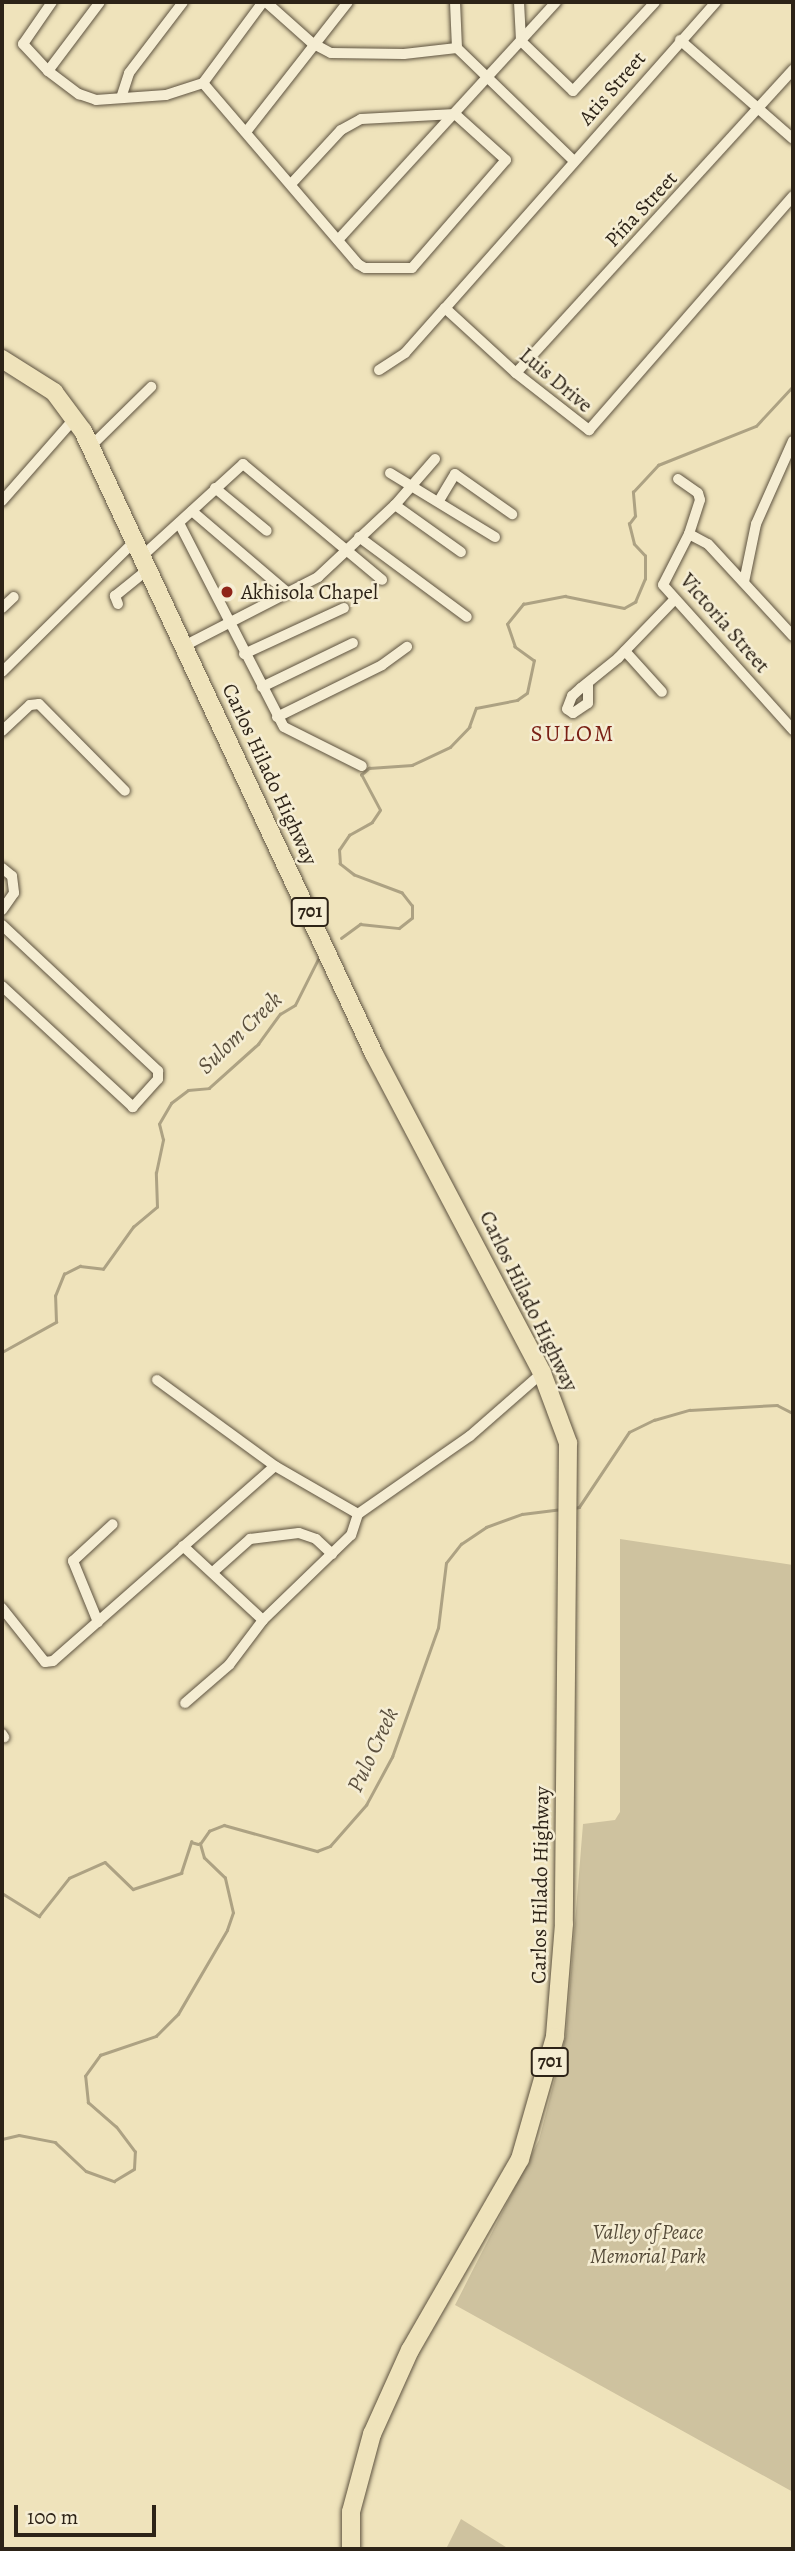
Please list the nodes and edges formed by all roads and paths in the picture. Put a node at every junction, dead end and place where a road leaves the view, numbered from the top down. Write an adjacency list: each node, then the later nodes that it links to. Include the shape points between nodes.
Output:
1 (52, 2): 16 (street, via 23,44)
2 (100, 2): 16 (street)
3 (183, 2): 19 (street, via 129,73)
4 (264, 2): 13 (street); 18 (street)
5 (348, 2): 13 (street)
6 (455, 2): 14 (street)
7 (519, 2): 12 (street)
8 (556, 2): 12 (street)
9 (655, 2): 12 (street, via 576,90 568,89)
10 (716, 2): 11 (street, Atis Street)
11 (680, 40): 20 (street); 24 (street, Atis Street)
12 (521, 41): 17 (street)
13 (312, 43): 14 (street, via 343,55); 22 (street)
14 (457, 48): 17 (street)
15 (793, 70): 20 (street, Piña Street)
16 (48, 71): 19 (street, via 88,98)
17 (486, 79): 21 (street); 24 (street)
18 (203, 83): 19 (street, via 166,94); 22 (street)
19 (121, 98)
20 (759, 108): 23 (street); 31 (street, Piña Street)
21 (455, 114): 25 (street, via 355,121); 27 (street); 27 (street, via 506,160 458,218 408,270 361,267)
22 (246, 132): 25 (street)
23 (793, 139)
24 (573, 161): 28 (street)
25 (291, 184): 27 (street)
26 (793, 197): 31 (street, Luis Drive, via 589,430)
27 (338, 240)
28 (445, 308): 30 (street, via 405,353); 31 (street, Luis Drive)
29 (2, 359): 33 (main road, Carlos Hilado Highway / 701, via 54,392)
30 (379, 370)
31 (516, 373)
32 (151, 387): 35 (street)
33 (75, 418): 35 (main road, Carlos Hilado Highway / 701); 42 (street)
34 (793, 441): 55 (street, via 756,524)
35 (90, 447): 53 (main road, Carlos Hilado Highway / 701)
36 (435, 459): 39 (street)
37 (390, 473): 39 (street)
38 (677, 479): 48 (street, via 700,496)
39 (412, 486): 41 (street); 43 (street)
40 (215, 488): 44 (street); 47 (street); 51 (street, via 244,464)
41 (440, 499): 45 (street, via 454,474); 50 (street)
42 (2, 501)
43 (395, 505): 49 (street); 52 (street)
44 (192, 510): 46 (street); 56 (street)
45 (512, 513)
46 (179, 523): 53 (street); 63 (street)
47 (267, 531)
48 (689, 534): 55 (street, via 708,544); 58 (street, Victoria Street, via 664,578 663,585)
49 (359, 537): 51 (street); 62 (street)
50 (495, 537)
51 (347, 549): 54 (street); 56 (street, via 318,577)
52 (461, 552)
53 (139, 557): 59 (street, via 115,596); 66 (main road, Carlos Hilado Highway / 701); 70 (street)
54 (382, 580)
55 (744, 582): 64 (street)
56 (288, 593): 63 (street)
57 (14, 597): 60 (street)
58 (674, 600): 68 (street); 76 (street, Victoria Street)
59 (118, 604)
60 (2, 608)
61 (344, 608): 69 (street)
62 (467, 617)
63 (230, 622): 66 (street); 69 (street)
64 (793, 636)
65 (353, 643): 72 (street)
66 (184, 646): 83 (main road, Carlos Hilado Highway / 701, via 374,1054)
67 (407, 647): 74 (street, via 383,665)
68 (625, 651): 71 (street); 73 (street)
69 (244, 654): 72 (street)
70 (2, 672)
71 (588, 683)
72 (262, 687): 74 (street)
73 (662, 692)
74 (277, 717): 77 (street, via 292,734)
75 (2, 730): 78 (street, via 30,705 39,704)
76 (793, 730)
77 (362, 765)
78 (125, 791)
79 (2, 868): 80 (street, via 12,876 14,893)
80 (2, 911)
81 (2, 925): 82 (street, via 158,1071 158,1079 133,1107)
82 (2, 986)
83 (542, 1373): 86 (street, via 470,1436); 95 (main road, Carlos Hilado Highway / 701, via 568,1443 570,1494 565,1924 549,2068 533,2125 505,2191 384,2404 351,2512)
84 (157, 1380): 85 (street)
85 (275, 1466): 86 (street); 88 (street)
86 (358, 1514): 89 (street, via 351,1535)
87 (113, 1524): 93 (street, via 74,1562)
88 (183, 1546): 90 (street); 93 (street)
89 (332, 1554): 90 (street, via 316,1539 299,1533 250,1539 229,1553); 92 (street)
90 (213, 1572): 92 (street)
91 (2, 1608): 93 (street, via 49,1663)
92 (263, 1620): 94 (street, via 229,1665)
93 (98, 1622)
94 (185, 1703)
95 (351, 2549)

